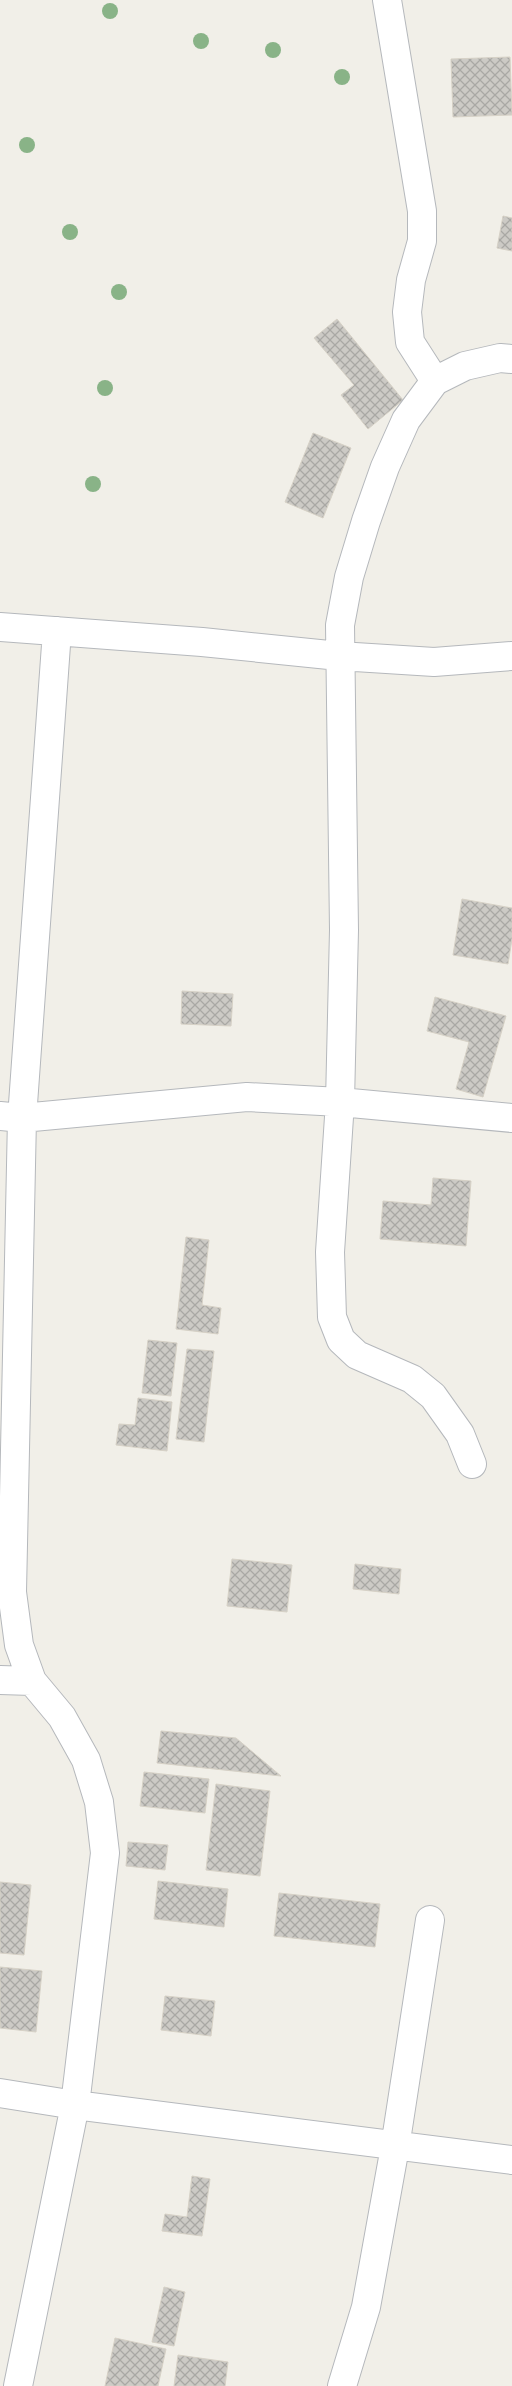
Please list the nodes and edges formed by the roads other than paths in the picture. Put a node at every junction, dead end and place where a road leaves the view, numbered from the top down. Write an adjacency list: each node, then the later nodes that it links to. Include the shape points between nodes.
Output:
1 (387, 0): 3 (street, via 422,211 422,241 411,280 407,312 410,342)
2 (512, 359): 3 (street, via 500,358 465,366)
3 (436, 382): 6 (street, via 406,420 366,521 349,577 340,625)
4 (0, 627): 5 (street)
5 (57, 631): 6 (street); 9 (street)
6 (339, 656): 7 (street, via 434,662); 8 (street, via 344,930)
7 (512, 656)
8 (340, 1102): 9 (street, via 247,1097); 10 (street); 11 (street, via 330,1252 332,1317 341,1340 357,1355 412,1379 433,1396 460,1434)
9 (11, 1117): 13 (street, via 12,1592 19,1645)
10 (512, 1118)
11 (472, 1464)
12 (0, 1680): 13 (street)
13 (32, 1681): 16 (street, via 62,1717 86,1760 99,1802 105,1853)
14 (430, 1920): 17 (street)
15 (0, 2093): 16 (street)
16 (75, 2105): 17 (street); 19 (street)
17 (395, 2147): 18 (street); 20 (street, via 366,2307)
18 (512, 2160)
19 (18, 2386)
20 (342, 2386)

